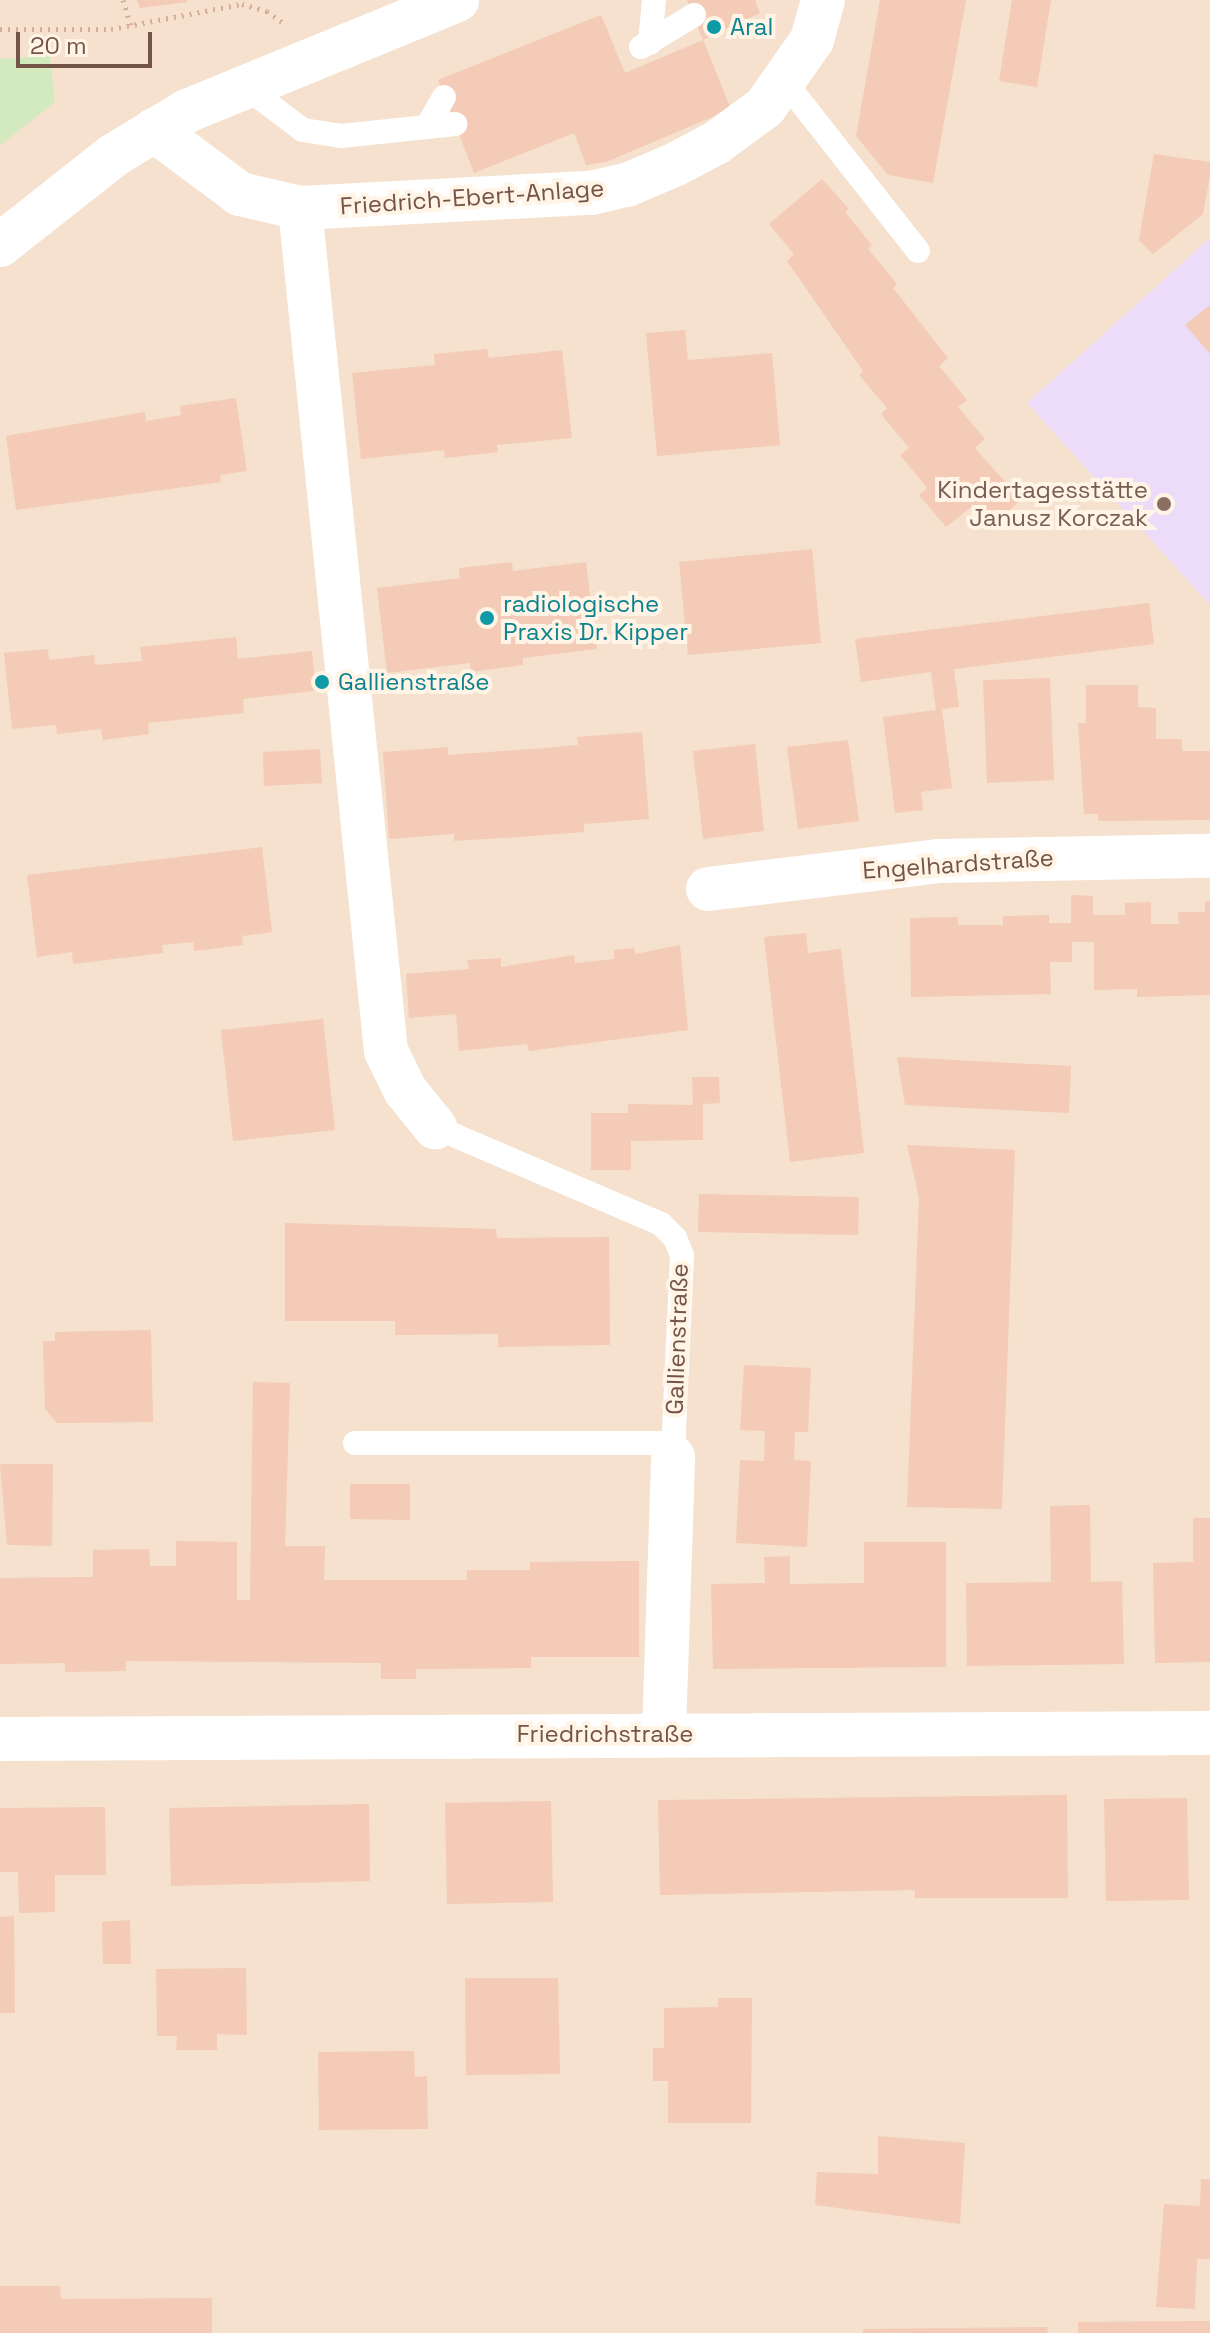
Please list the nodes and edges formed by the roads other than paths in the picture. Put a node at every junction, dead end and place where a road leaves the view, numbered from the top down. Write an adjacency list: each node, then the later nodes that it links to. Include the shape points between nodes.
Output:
1 (457, 0): 7 (street)
2 (653, 0): 4 (lane, via 646,45); 5 (lane)
3 (823, 0): 6 (street, Friedrich-Ebert-Anlage, via 812,40)
4 (694, 15)
5 (630, 19)
6 (785, 82): 12 (street, Friedrich-Ebert-Anlage, via 765,107 716,143 627,185 572,194); 14 (lane)
7 (243, 85): 9 (lane, via 303,130 341,136); 11 (street)
8 (444, 97): 9 (lane)
9 (429, 123): 10 (lane)
10 (455, 124)
11 (154, 130): 12 (street, Friedrich-Ebert-Anlage, via 240,194); 13 (street)
12 (300, 208): 17 (street, Gallienstraße, via 386,1051 405,1090)
13 (0, 245)
14 (918, 251)
15 (1210, 856): 16 (street, Engelhardstraße, via 938,861)
16 (708, 889)
17 (435, 1127): 19 (lane, Gallienstraße, via 661,1224 675,1238 682,1255)
18 (355, 1443): 19 (lane)
19 (674, 1450): 20 (street, Gallienstraße)
20 (664, 1733): 21 (street, Friedrichstraße); 22 (street, Friedrichstraße)
21 (1210, 1733)
22 (0, 1739)

